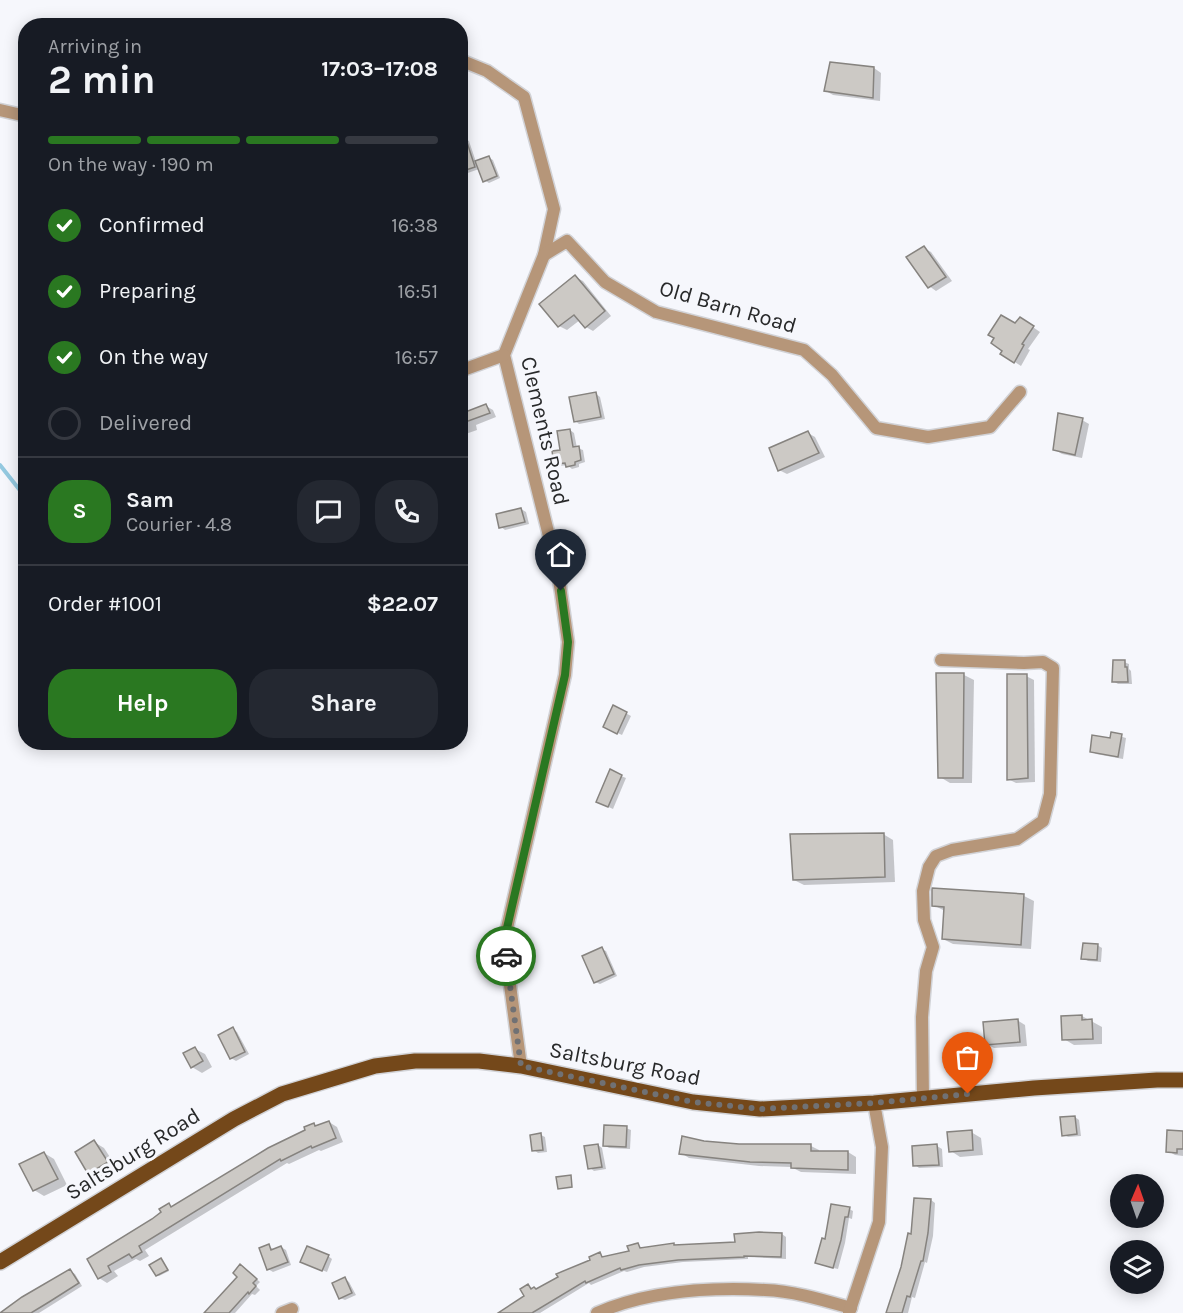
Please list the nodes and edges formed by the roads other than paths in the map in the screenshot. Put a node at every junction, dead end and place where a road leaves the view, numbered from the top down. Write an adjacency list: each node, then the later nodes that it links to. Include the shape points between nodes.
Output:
1 (468, 63): 4 (street, Clements Road, via 487,71 524,97 554,209)
2 (0, 110): 3 (street)
3 (18, 114)
4 (544, 255): 5 (street, Clements Road); 7 (street, Old Barn Road, via 567,241 605,282 656,312 804,350 832,375 876,428 928,437 990,427)
5 (504, 355): 6 (street); 9 (street, Clements Road, via 558,572 568,642 565,675 504,941)
6 (468, 368)
7 (1020, 392)
8 (941, 660): 11 (street, via 1043,662 1053,668 1050,794 1043,822 1017,839 952,850 936,856 929,867 923,891 924,920 933,947 926,971 922,1017)
9 (521, 1066): 12 (main road, Saltsburg Road, via 693,1102 760,1109); 13 (main road, Saltsburg Road, via 479,1061 415,1061 375,1066 282,1094 234,1119)
10 (1183, 1080): 11 (main road, Saltsburg Road, via 1045,1087)
11 (923, 1099): 12 (main road, Saltsburg Road)
12 (874, 1103): 14 (street, via 882,1147 879,1222)
13 (0, 1262)
14 (850, 1310): 15 (street, via 814,1298 766,1290 661,1294 620,1303)
15 (597, 1313)

